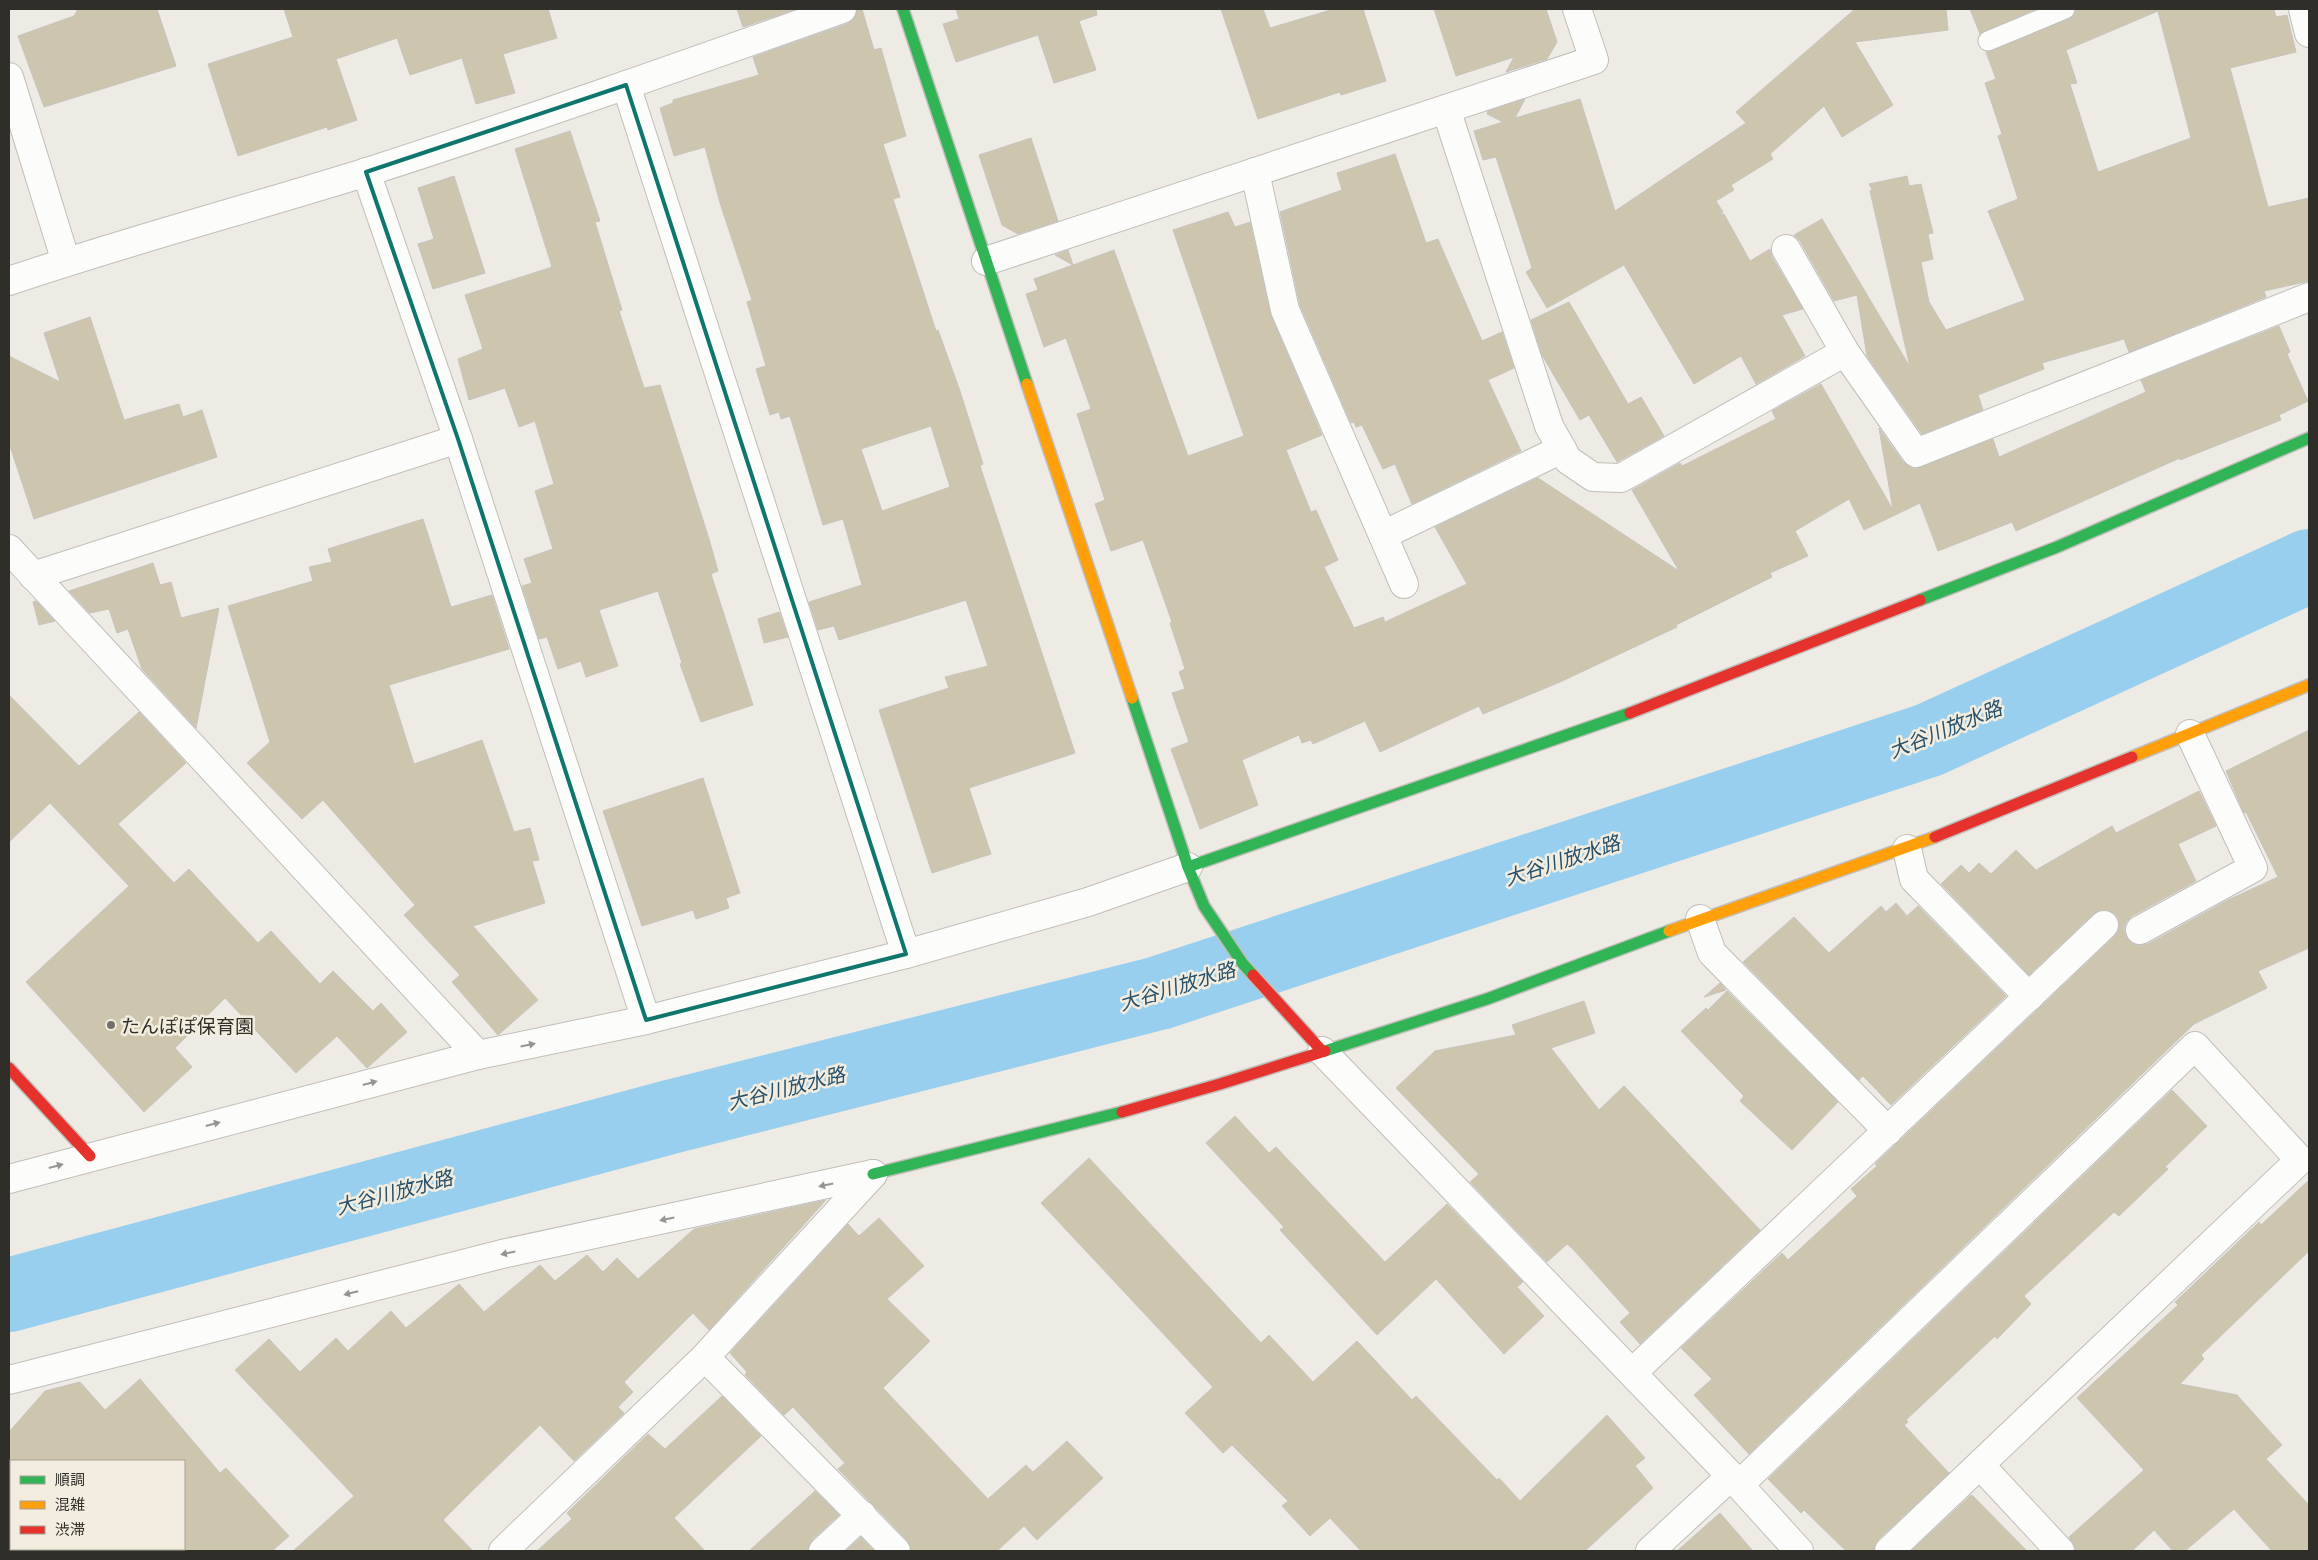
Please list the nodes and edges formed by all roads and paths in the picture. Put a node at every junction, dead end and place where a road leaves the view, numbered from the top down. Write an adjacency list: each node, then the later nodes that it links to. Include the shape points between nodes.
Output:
1 (842, 9): 9 (street)
2 (903, 9): 14 (street)
3 (1577, 9): 10 (street, via 1594,60)
4 (2065, 9): 7 (lane)
5 (2303, 9): 6 (street)
6 (2309, 33)
7 (1988, 42)
8 (9, 77): 15 (street)
9 (626, 85): 11 (street); 33 (street)
10 (1446, 109): 12 (street); 21 (street, via 1549,426)
11 (366, 172): 15 (street); 20 (street)
12 (1255, 172): 14 (street); 22 (street, via 1285,310)
13 (1786, 249): 18 (street)
14 (986, 261): 29 (street)
15 (66, 262): 16 (street)
16 (9, 281)
17 (2309, 297): 18 (street, via 1916,453)
18 (1845, 352): 21 (street, via 1621,478 1592,477 1568,460)
19 (2309, 438): 29 (street, via 2057,548 1650,706)
20 (458, 439): 24 (street); 35 (street)
21 (1562, 449): 22 (street)
22 (1383, 535): 25 (street)
23 (9, 549): 24 (street)
24 (34, 576): 37 (street)
25 (1404, 584)
26 (2309, 685): 27 (street)
27 (2190, 734): 28 (street); 32 (street, via 2253,868)
28 (1906, 848): 30 (street); 34 (street, via 1914,879)
29 (1188, 867): 33 (street, via 1088,902); 36 (street, via 1204,906 1243,964)
30 (1700, 919): 36 (street, via 1487,999); 39 (street, via 1712,954)
31 (2104, 925): 34 (street)
32 (2140, 930)
33 (906, 954): 35 (street)
34 (2029, 997): 39 (street)
35 (646, 1020): 37 (street, one-way to 35)
36 (1322, 1051): 41 (street, via 1110,1115); 44 (street)
37 (478, 1055): 40 (street, one-way to 37)
38 (9, 1068): 40 (street)
39 (1888, 1131): 44 (street)
40 (90, 1156): 42 (street, one-way to 40)
41 (874, 1174): 43 (street); 45 (street, one-way to 45, via 502,1254)
42 (9, 1178)
43 (705, 1357): 48 (street); 49 (street)
44 (1632, 1373): 47 (street)
45 (9, 1380)
46 (1980, 1465): 47 (street, via 2300,1160 2195,1046); 54 (street); 55 (street)
47 (1735, 1481): 52 (street); 53 (street)
48 (862, 1515): 50 (street); 51 (street)
49 (503, 1551)
50 (823, 1551)
51 (896, 1551)
52 (1650, 1551)
53 (1799, 1551)
54 (1889, 1551)
55 (2060, 1551)

